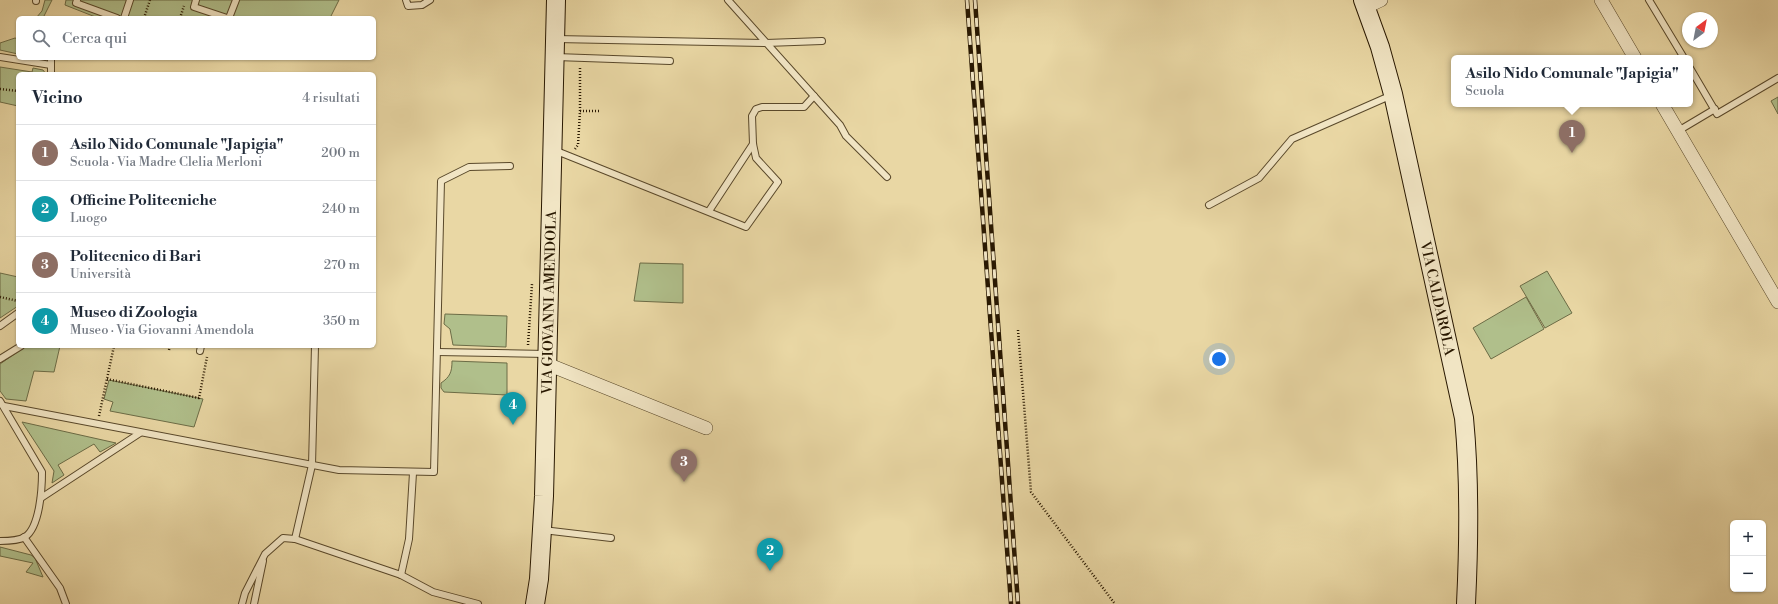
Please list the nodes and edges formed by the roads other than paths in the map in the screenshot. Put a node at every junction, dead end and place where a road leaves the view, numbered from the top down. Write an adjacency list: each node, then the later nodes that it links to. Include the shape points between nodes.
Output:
1 (78, 0): 12 (lane, via 76,3)
2 (130, 0): 13 (lane)
3 (196, 0): 14 (lane, via 194,7)
4 (236, 0): 15 (lane)
5 (406, 0): 6 (lane, via 408,6 422,5)
6 (430, 0)
7 (556, 0): 16 (street, VIA GIOVANNI AMENDOLA)
8 (728, 0): 18 (lane)
9 (1601, 0): 19 (street)
10 (1649, 0): 20 (lane)
11 (1370, 2): 30 (street, VIA CALDAROLA)
12 (112, 16)
13 (125, 16)
14 (222, 16)
15 (229, 16)
16 (554, 39): 18 (lane); 22 (street, VIA GIOVANNI AMENDOLA)
17 (822, 41): 18 (lane)
18 (766, 43): 31 (lane)
19 (1633, 55)
20 (1682, 55)
21 (0, 57): 23 (lane)
22 (554, 57): 26 (lane); 36 (street, VIA GIOVANNI AMENDOLA)
23 (16, 58)
24 (38, 60): 25 (lane)
25 (51, 61): 27 (lane)
26 (670, 61)
27 (51, 72)
28 (1693, 73): 33 (lane)
29 (1778, 78): 33 (lane, via 1717,114)
30 (1393, 94): 39 (lane, via 1292,139 1260,178); 67 (street, VIA CALDAROLA, via 1464,418 1469,462)
31 (814, 96): 35 (lane, via 804,107 762,107 756,110 752,116); 38 (lane, via 840,125 846,136)
32 (1664, 107): 34 (street)
33 (1715, 109): 34 (lane)
34 (1678, 131): 41 (street)
35 (753, 144): 40 (lane); 40 (lane, via 756,158 778,182 746,227)
36 (552, 150): 40 (lane); 48 (street, VIA GIOVANNI AMENDOLA)
37 (510, 166): 46 (lane, via 469,167 441,181)
38 (887, 177)
39 (1209, 205)
40 (708, 211)
41 (1778, 302)
42 (16, 314): 43 (lane)
43 (0, 326)
44 (18, 348): 47 (lane)
45 (316, 348): 52 (lane)
46 (437, 352): 48 (lane); 53 (lane, via 434,472)
47 (0, 359)
48 (547, 359): 50 (street); 55 (street, VIA GIOVANNI AMENDOLA)
49 (2, 404): 51 (lane); 54 (lane, via 42,472)
50 (706, 428)
51 (140, 433): 52 (lane); 54 (lane)
52 (312, 465): 53 (lane, via 339,470); 58 (lane)
53 (413, 473): 61 (lane, via 409,539)
54 (41, 498): 56 (lane, via 31,530)
55 (542, 530): 57 (lane); 66 (street, VIA GIOVANNI AMENDOLA)
56 (24, 538): 59 (lane); 62 (lane, via 60,588)
57 (611, 538)
58 (295, 539): 60 (lane, via 283,538); 61 (lane)
59 (0, 541)
60 (265, 554): 63 (lane, via 244,593); 64 (lane)
61 (402, 575): 65 (lane, via 433,592)
62 (66, 604)
63 (242, 604)
64 (254, 604)
65 (478, 604)
66 (535, 604)
67 (1466, 604)

